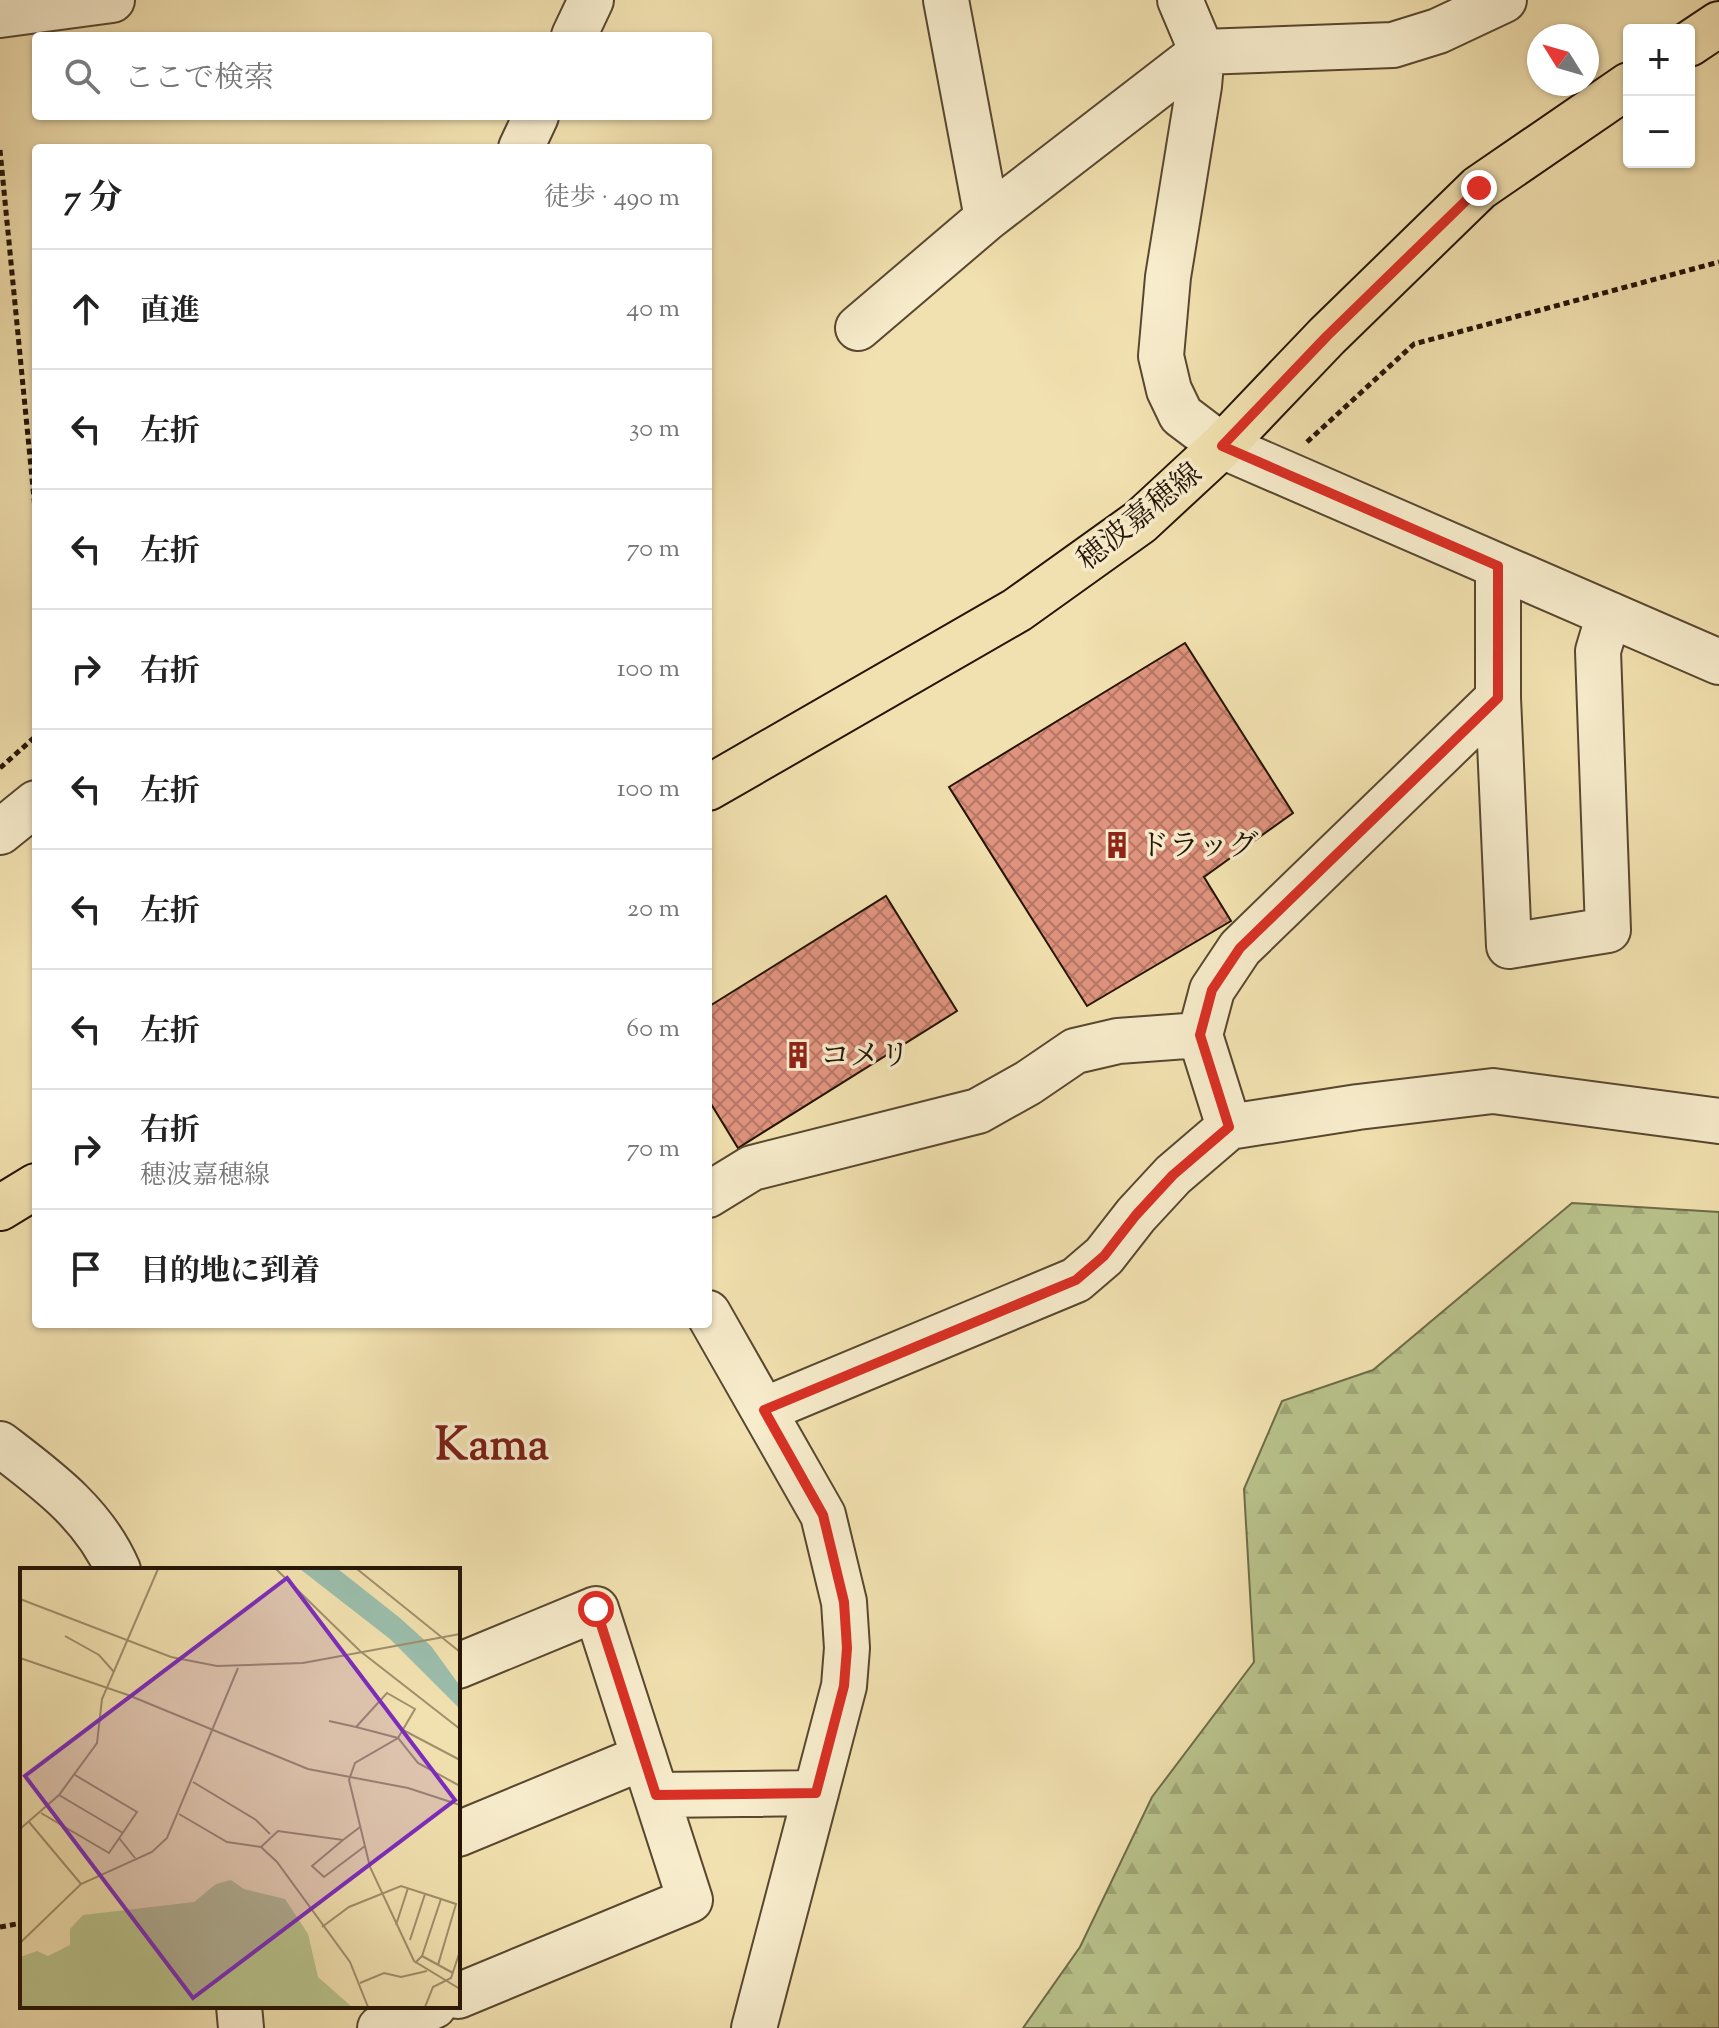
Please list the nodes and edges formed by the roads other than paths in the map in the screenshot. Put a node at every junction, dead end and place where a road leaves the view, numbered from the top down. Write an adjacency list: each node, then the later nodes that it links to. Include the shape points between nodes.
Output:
1 (112, 0): 6 (street)
2 (591, 0): 8 (street)
3 (946, 0): 14 (street)
4 (1180, 0): 10 (street)
5 (1504, 0): 10 (street, via 1393,45)
6 (0, 15)
7 (1719, 24): 9 (main road)
8 (576, 32)
9 (1695, 40)
10 (1202, 52): 14 (street); 16 (street, via 1161,356 1181,415)
11 (1623, 89): 16 (main road, 穂波嘉穂線, via 1479,188)
12 (534, 120): 13 (street)
13 (523, 144)
14 (987, 218): 15 (street)
15 (858, 328)
16 (1222, 446): 17 (street); 21 (main road, 穂波嘉穂線, via 1140,522 1017,610)
17 (1498, 566): 18 (street); 20 (street)
18 (1609, 614): 19 (street); 20 (street, via 1598,651 1608,930 1509,946)
19 (1719, 662)
20 (1498, 698): 24 (street, via 1240,948 1212,990)
21 (712, 786)
22 (32, 806): 23 (street)
23 (0, 832)
24 (1200, 1035): 26 (street); 28 (street, via 1118,1041 1075,1051 978,1111 752,1168)
25 (1719, 1121): 26 (street, via 1493,1091)
26 (1229, 1127): 31 (street, via 1173,1175 1104,1256 1076,1280)
27 (32, 1188): 29 (main road)
28 (712, 1193)
29 (0, 1208)
30 (712, 1320): 31 (street)
31 (764, 1410): 36 (street, via 823,1515 844,1602 844,1686)
32 (0, 1444): 33 (street, via 84,1514)
33 (117, 1568)
34 (460, 1665): 35 (street, via 596,1609)
35 (650, 1776): 36 (street); 37 (street); 38 (street, via 690,1900)
36 (816, 1793): 43 (street)
37 (460, 1833)
38 (460, 1995)
39 (239, 2008): 41 (street)
40 (429, 2008): 42 (street)
41 (241, 2028)
42 (380, 2028)
43 (754, 2028)

